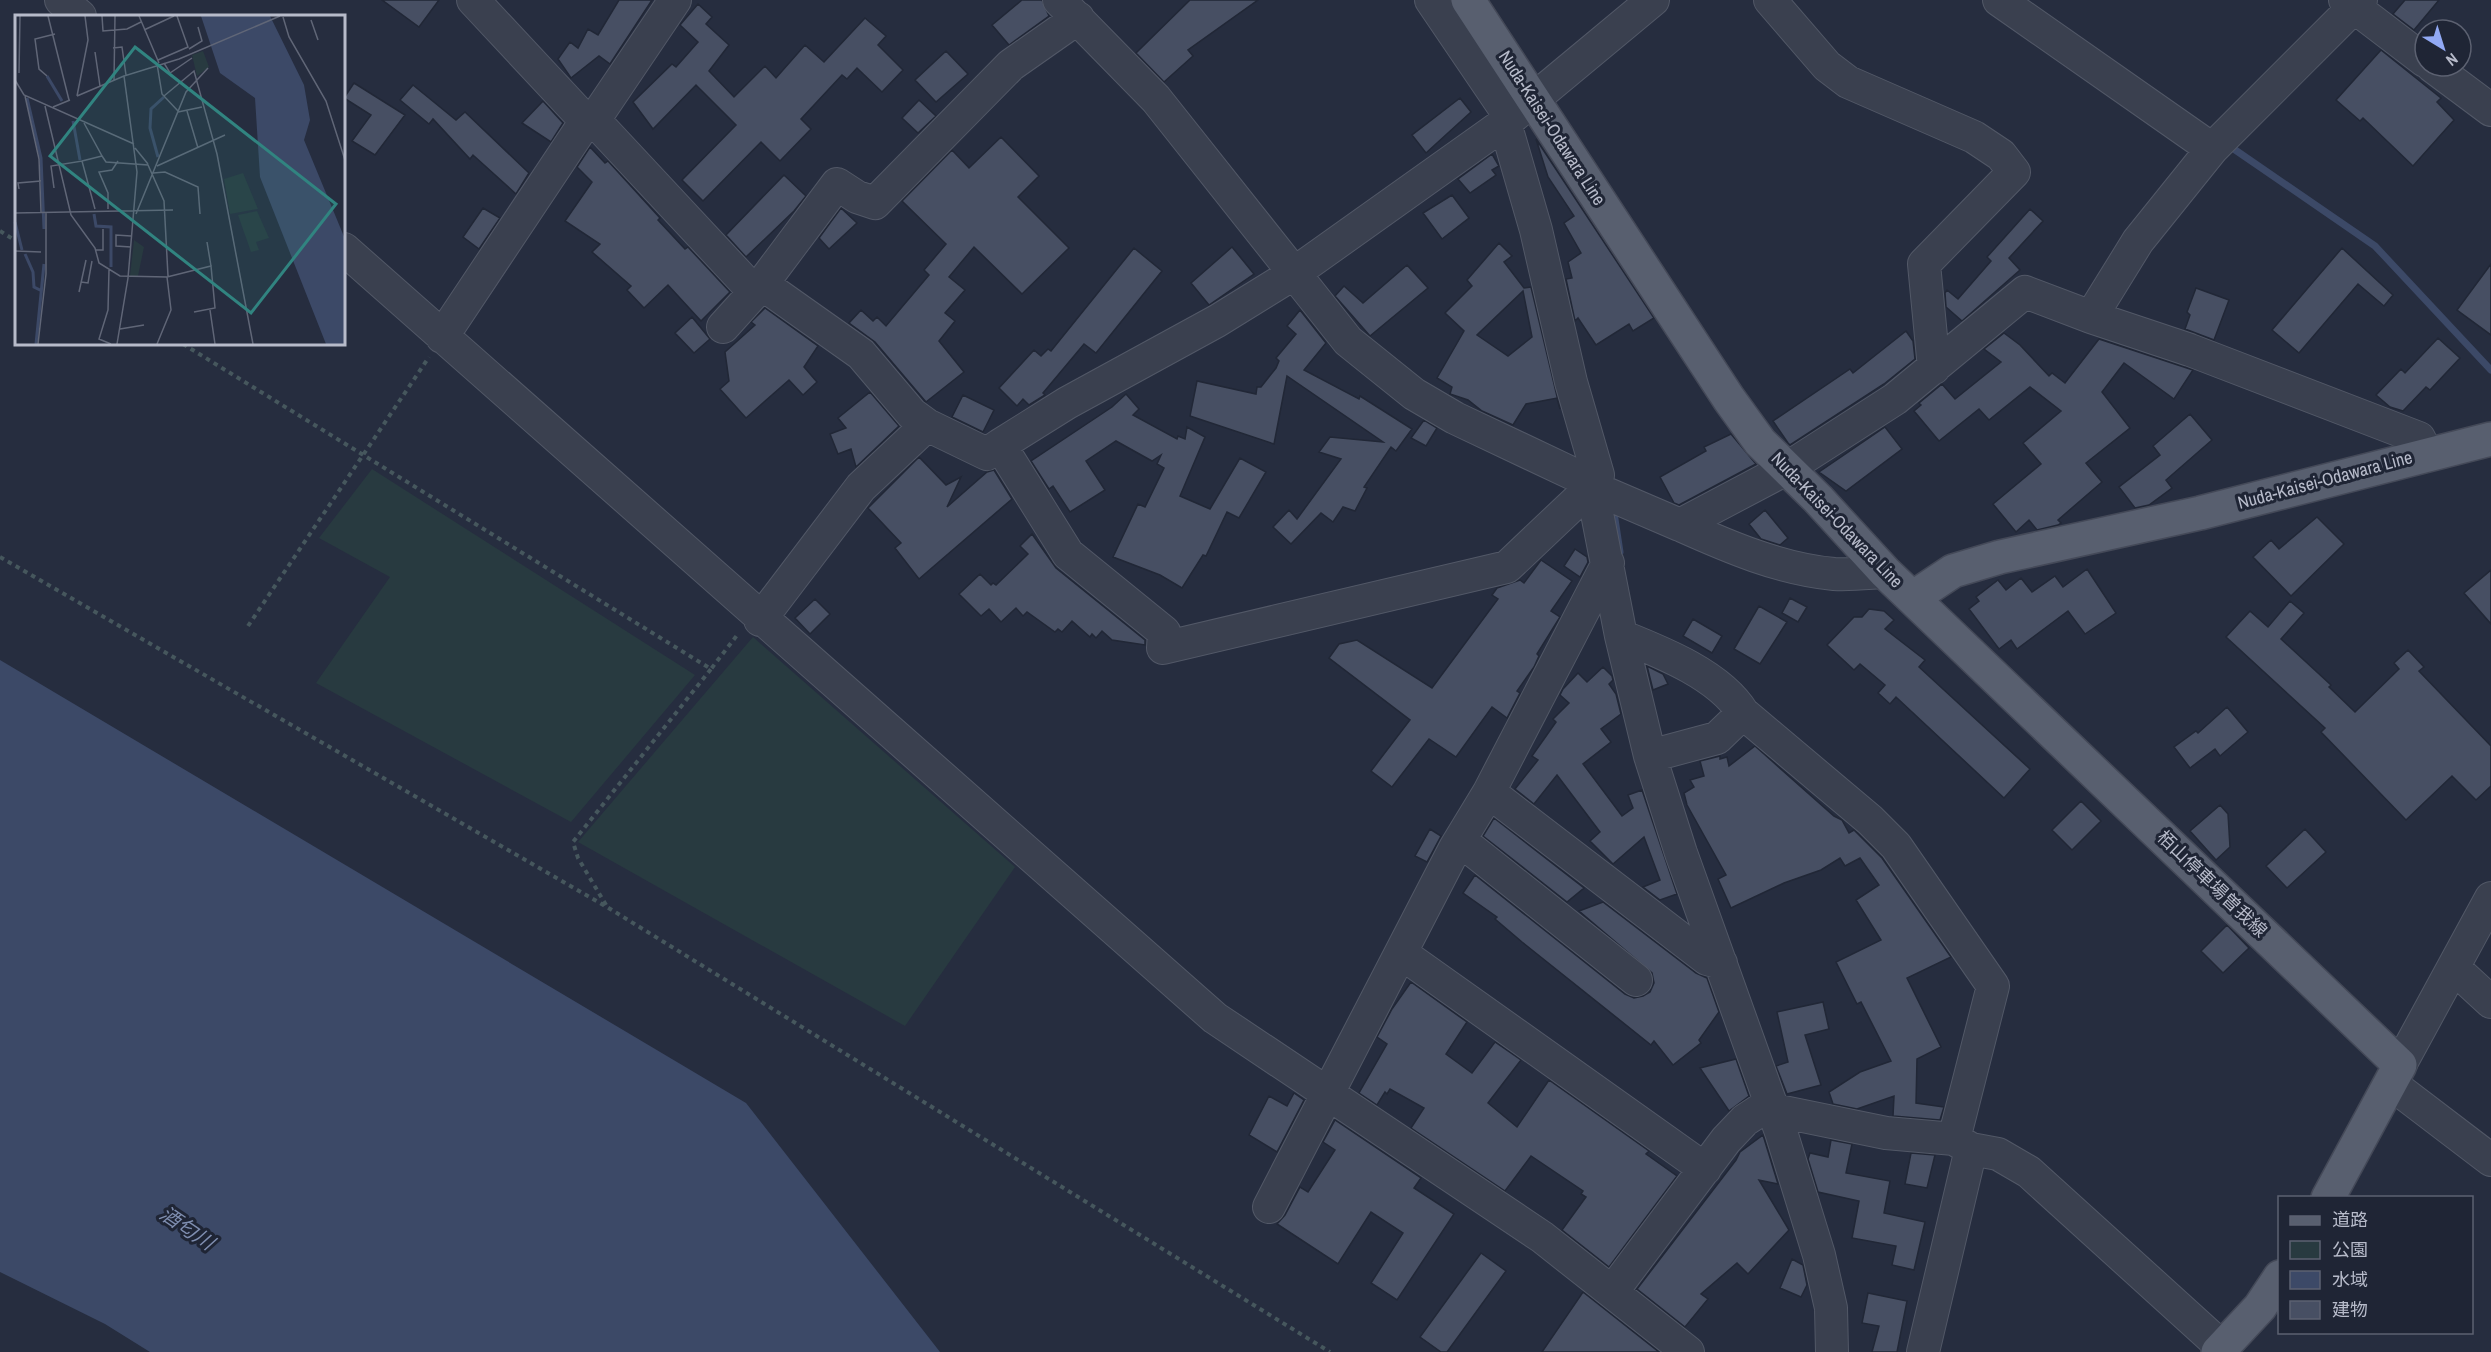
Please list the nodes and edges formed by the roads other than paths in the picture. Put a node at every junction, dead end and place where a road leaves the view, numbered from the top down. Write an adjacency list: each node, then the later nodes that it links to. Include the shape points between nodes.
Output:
1 (61, 0): 11 (street)
2 (473, 0): 16 (street)
3 (675, 0): 16 (street)
4 (1431, 0): 15 (street, via 1507,112)
5 (1468, 0): 15 (main road, Nuda-Kaisei-Odawara Line)
6 (1653, 0): 15 (street)
7 (1770, 0): 24 (street, via 1827,66 1848,82 1974,137 2001,155 2014,172 1924,264)
8 (1999, 0): 17 (street)
9 (2353, 3): 12 (street); 17 (street)
10 (1069, 9): 19 (street, via 1156,99); 20 (street, via 875,203 837,184)
11 (79, 15)
12 (2413, 51)
13 (2448, 78): 14 (street)
14 (2491, 110)
15 (1518, 113): 19 (street); 29 (main road, Nuda-Kaisei-Odawara Line, via 1760,442); 30 (street, via 1536,230 1572,382)
16 (590, 120): 20 (street, via 747,284); 23 (street)
17 (2212, 149): 21 (street, via 2138,242)
18 (345, 250): 23 (street)
19 (1293, 274): 27 (street); 30 (street, via 1348,341 1414,394)
20 (762, 284): 22 (street); 25 (street, via 861,354)
21 (2091, 317): 24 (street, via 2025,292); 28 (street, via 2190,350 2419,438)
22 (723, 327)
23 (442, 337): 35 (street)
24 (1934, 368): 29 (street, via 1895,399)
25 (927, 426): 27 (street); 35 (street, via 861,487)
26 (2491, 439): 28 (main road, Nuda-Kaisei-Odawara Line)
27 (994, 449): 30 (street, via 1068,554 1164,632 1163,648 1507,567 1582,496)
28 (2427, 454): 34 (main road, Nuda-Kaisei-Odawara Line, via 2200,513 2000,557 1953,571)
29 (1786, 469): 31 (street); 33 (main road, Nuda-Kaisei-Odawara Line)
30 (1607, 493): 31 (street); 32 (street, via 1594,498)
31 (1680, 525): 33 (street, via 1756,557 1793,566 1834,574)
32 (1608, 563): 36 (street); 39 (street)
33 (1885, 572): 34 (main road, Nuda-Kaisei-Odawara Line)
34 (1914, 597): 47 (main road, 栢山停車場曽我線)
35 (757, 617): 48 (street, via 1215,1018)
36 (1621, 636): 37 (street, via 1690,667 1736,701); 38 (street)
37 (1743, 713): 38 (street, via 1717,738); 50 (street, via 1896,846 1993,986)
38 (1650, 756): 43 (street)
39 (1489, 792): 40 (street); 43 (street, via 1707,959)
40 (1461, 841): 42 (street); 45 (street)
41 (2491, 898): 44 (street)
42 (1401, 953): 48 (street); 52 (street)
43 (1721, 963): 49 (street)
44 (2454, 968): 46 (street); 47 (street)
45 (1636, 980)
46 (2491, 1002)
47 (2395, 1074): 51 (street); 53 (main road)
48 (1330, 1094): 54 (street); 56 (street, via 1542,1237)
49 (1772, 1106): 50 (street, via 1886,1133); 52 (street, via 1745,1120); 59 (street, via 1819,1255 1831,1308)
50 (1962, 1144): 57 (street, via 1998,1154 2029,1172); 60 (street)
51 (2491, 1160)
52 (1705, 1168): 56 (street)
53 (2329, 1196)
54 (1269, 1208)
55 (2278, 1280): 57 (main road, via 2260,1307)
56 (1612, 1292): 58 (street)
57 (2220, 1350)
58 (1688, 1352)
59 (1832, 1352)
60 (1923, 1352)

